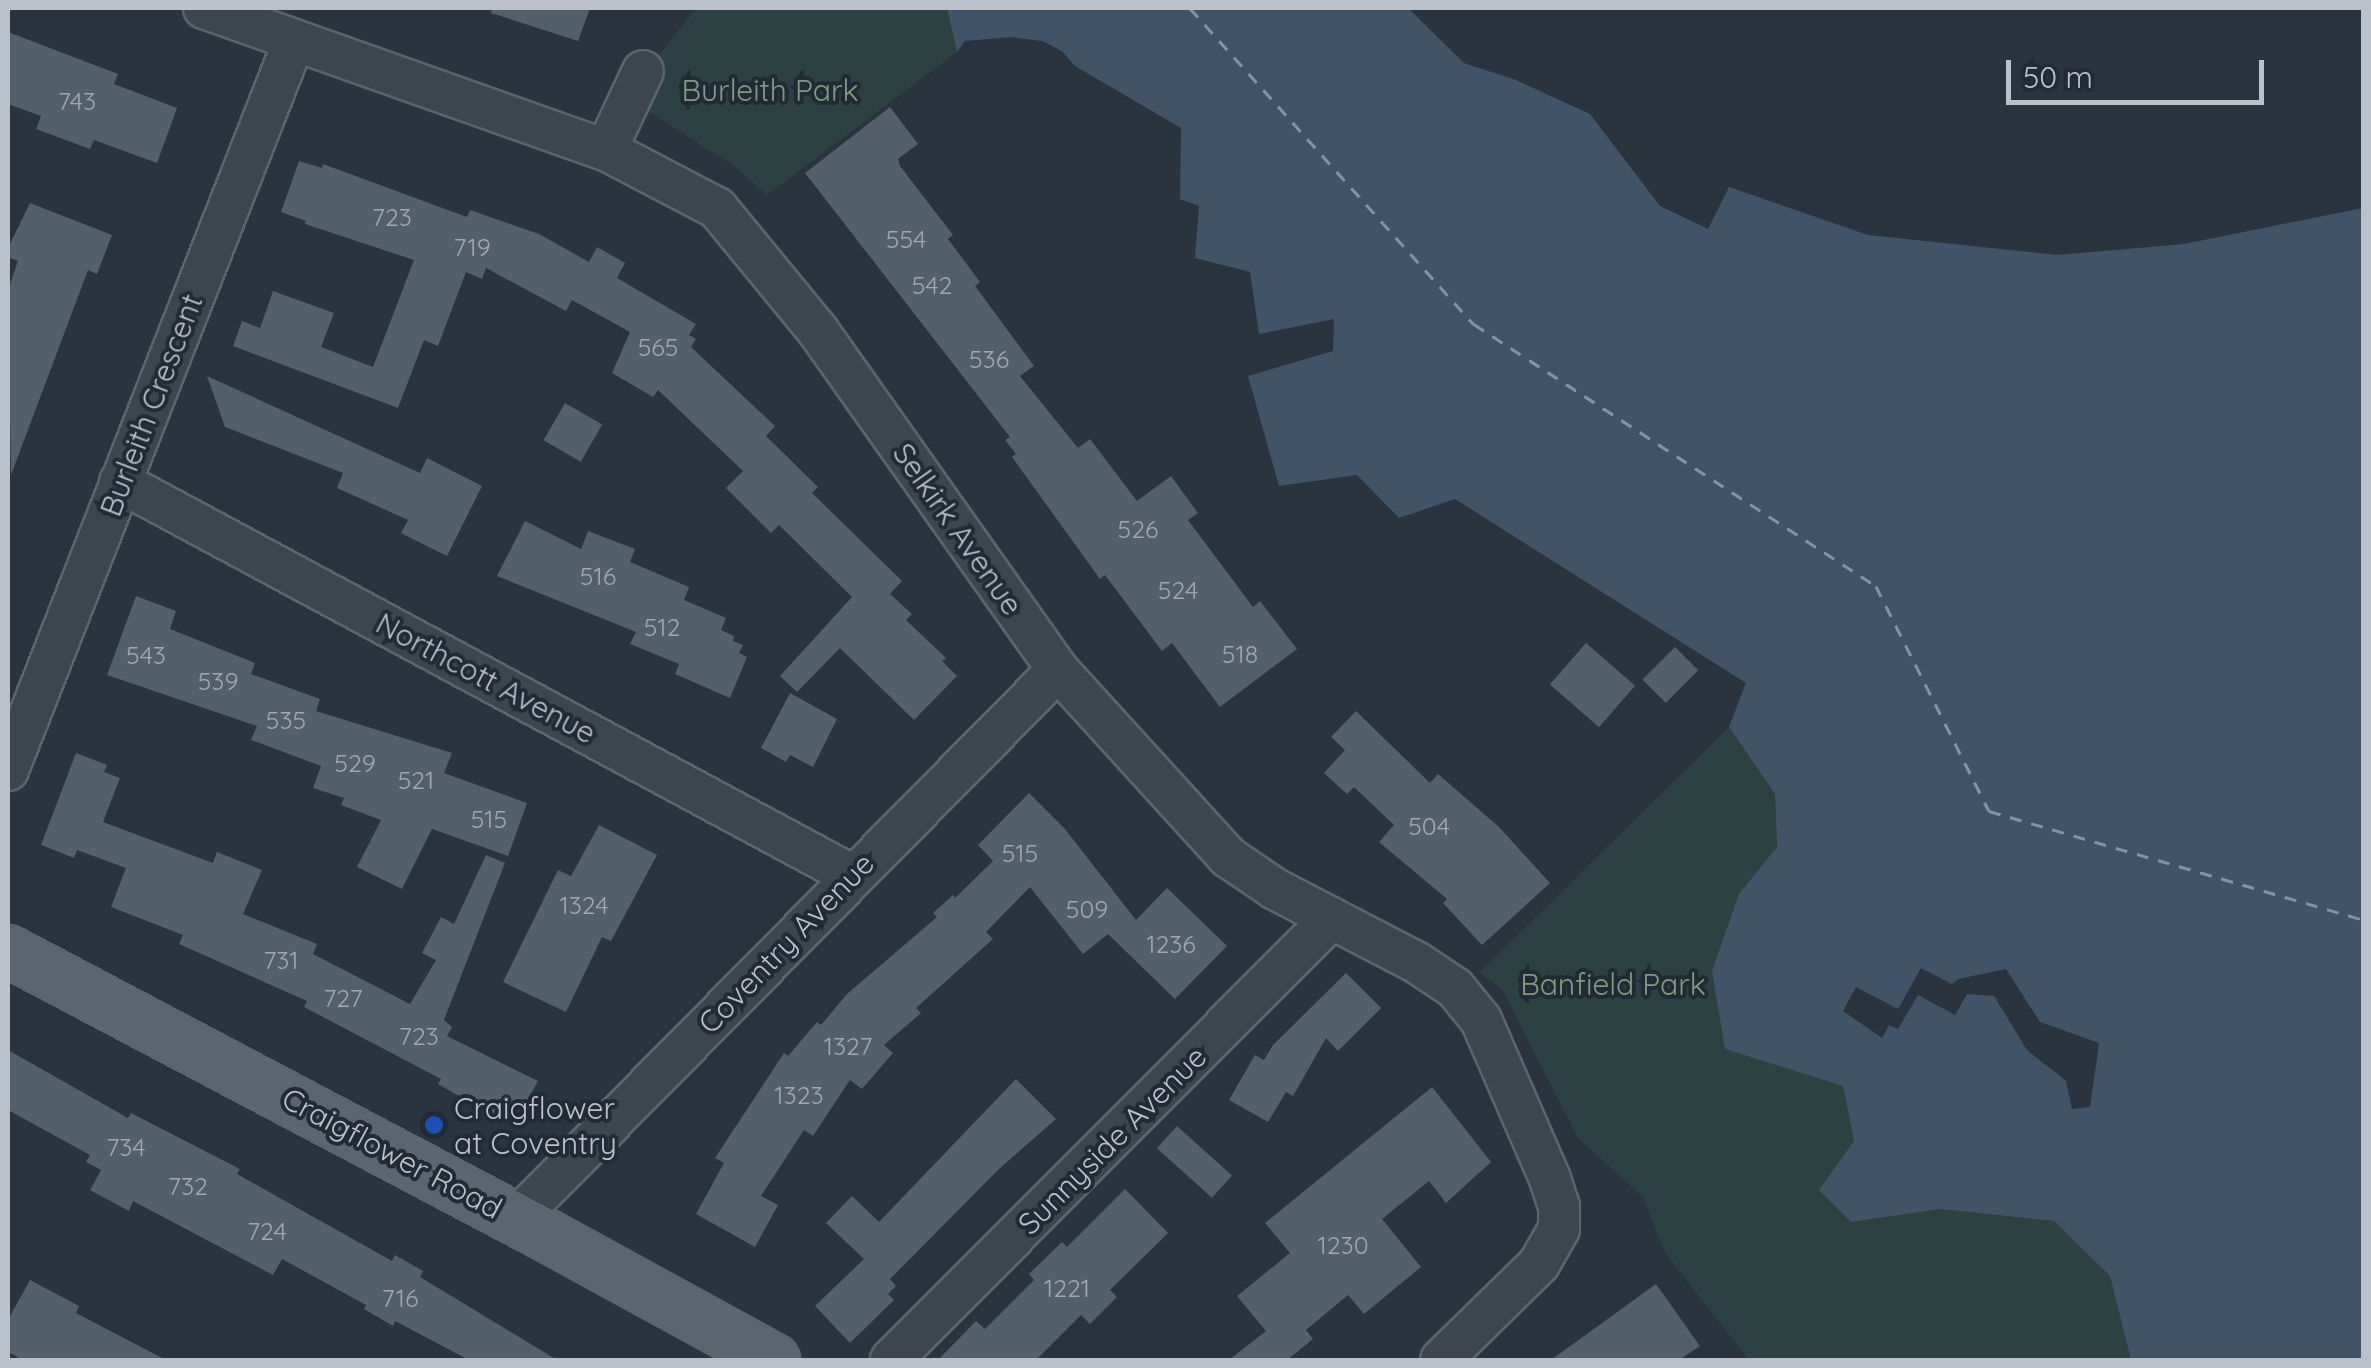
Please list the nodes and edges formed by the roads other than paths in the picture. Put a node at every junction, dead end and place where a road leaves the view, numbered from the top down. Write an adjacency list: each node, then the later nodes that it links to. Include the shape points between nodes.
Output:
1 (204, 8): 2 (street, Selkirk Avenue)
2 (294, 41): 4 (street, Selkirk Avenue); 5 (street, Burleith Crescent)
3 (644, 72): 4 (street)
4 (606, 150): 6 (street, Selkirk Avenue, via 717,208 818,330)
5 (120, 482): 7 (street, Burleith Crescent); 8 (street, Northcott Avenue)
6 (1058, 670): 8 (street, Coventry Avenue); 9 (street, Selkirk Avenue, via 1228,857)
7 (8, 770)
8 (852, 875): 11 (street, Coventry Avenue)
9 (1332, 918): 13 (street, Sunnyside Avenue); 14 (street, Selkirk Avenue, via 1455,988 1481,1020 1559,1206 1559,1229 1540,1264)
10 (8, 951): 11 (main road, Craigflower Road)
11 (516, 1219): 12 (main road, Craigflower Road)
12 (748, 1354)
13 (891, 1360)
14 (1441, 1360)

